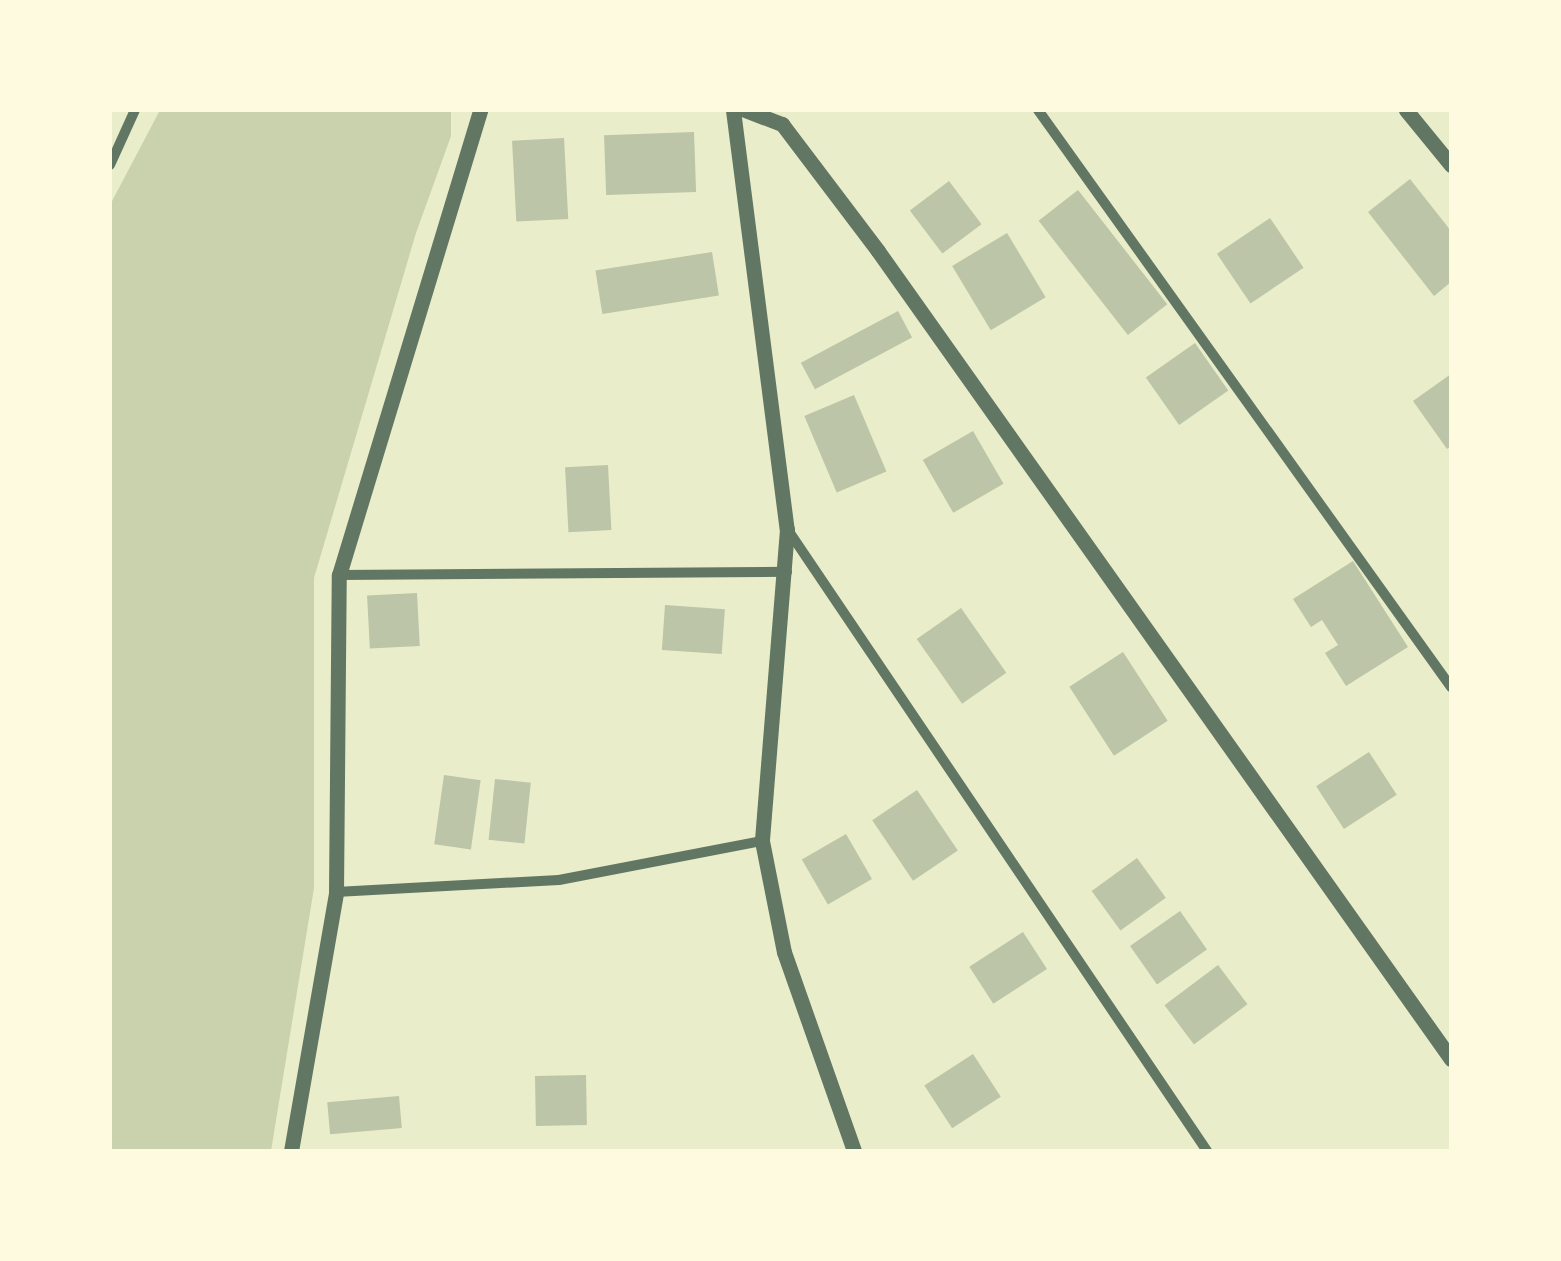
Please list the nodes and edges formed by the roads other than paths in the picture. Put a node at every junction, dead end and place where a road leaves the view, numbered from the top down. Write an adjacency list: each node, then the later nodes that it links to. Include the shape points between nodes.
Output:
1 (135, 110): 7 (street)
2 (480, 110): 11 (street)
3 (733, 110): 9 (street)
4 (745, 110): 15 (street, via 782,124 878,251)
5 (1038, 110): 12 (street)
6 (1406, 110): 8 (street)
7 (110, 165)
8 (1451, 165)
9 (787, 529): 10 (street); 18 (street)
10 (788, 572): 11 (street); 13 (street)
11 (339, 575): 14 (street)
12 (1451, 687)
13 (762, 841): 14 (street, via 559,880); 17 (street, via 784,952)
14 (336, 892): 16 (street)
15 (1451, 1059)
16 (291, 1151)
17 (854, 1151)
18 (1207, 1151)

